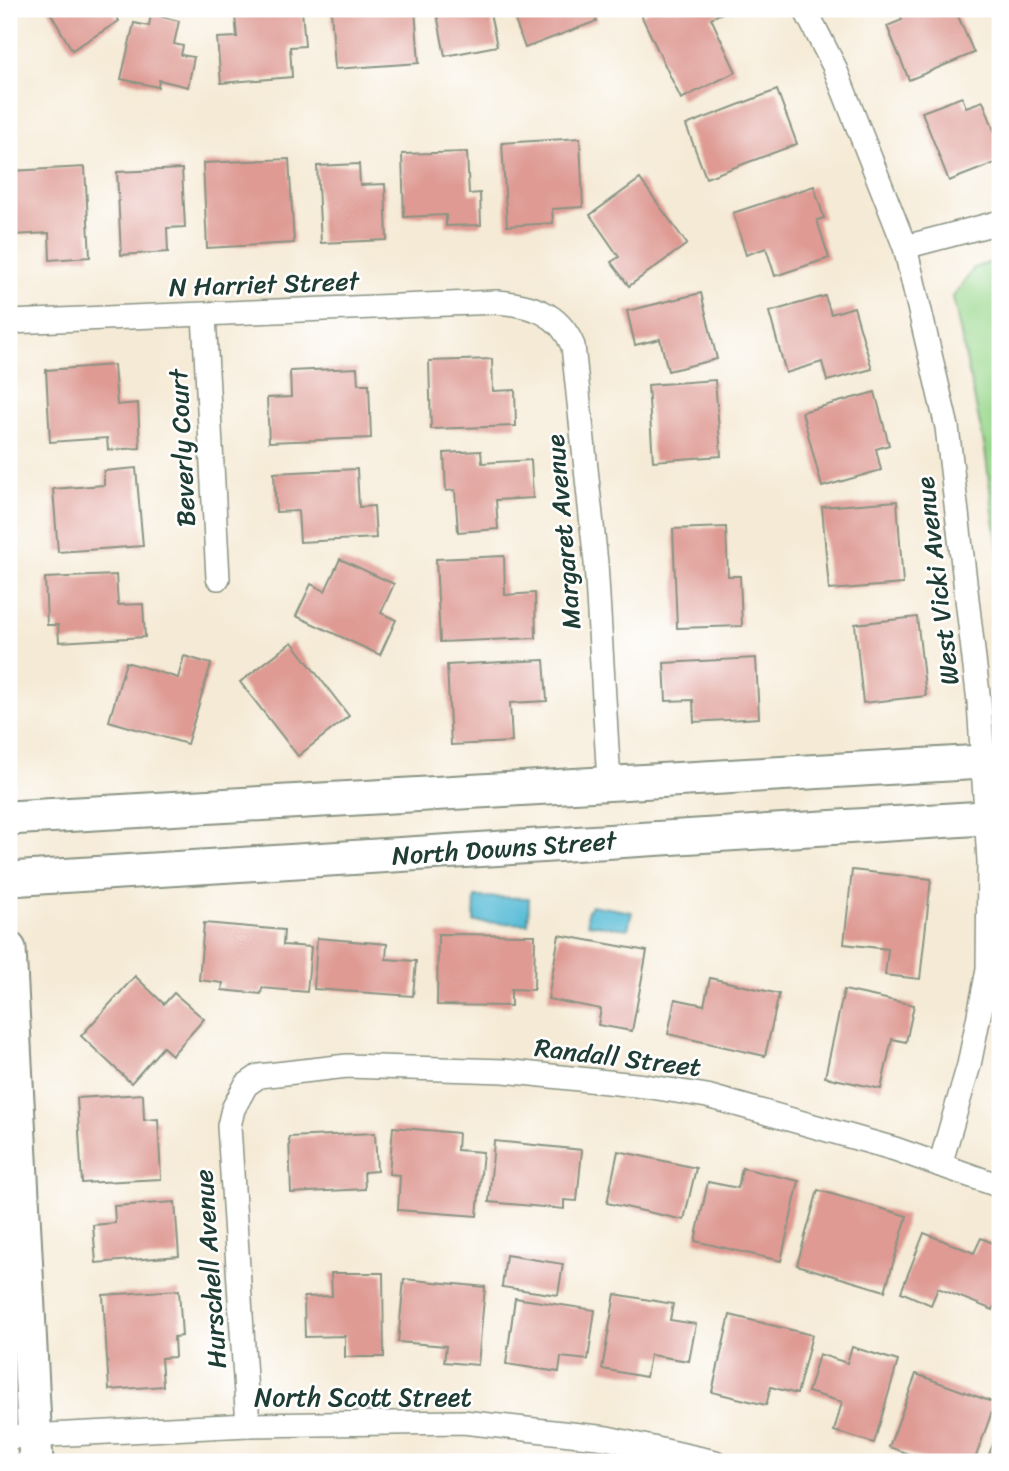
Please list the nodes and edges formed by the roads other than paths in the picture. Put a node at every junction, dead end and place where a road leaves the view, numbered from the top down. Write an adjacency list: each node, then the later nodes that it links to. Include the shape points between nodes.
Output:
1 (805, 9): 3 (street, West Vicki Avenue, via 834,66)
2 (1000, 222): 3 (street)
3 (905, 247): 8 (street, West Vicki Avenue, via 947,427 979,702)
4 (522, 304): 5 (street, N Harriet Street); 9 (street, Margaret Avenue, via 551,315 573,346 597,563)
5 (204, 315): 6 (street, N Harriet Street); 7 (street, Beverly Court)
6 (9, 322)
7 (218, 578)
8 (991, 761): 9 (street); 10 (street, West Vicki Avenue)
9 (609, 782): 11 (street)
10 (993, 817): 12 (street, North Downs Street); 15 (street, West Vicki Avenue, via 988,970 969,1065)
11 (9, 818)
12 (9, 879)
13 (9, 950): 18 (street)
14 (233, 1109): 15 (street, Randall Street, via 246,1085 259,1076 296,1070 347,1066 504,1071 707,1097); 17 (street, Hurschell Avenue, via 229,1126)
15 (940, 1165): 16 (street, Randall Street)
16 (1000, 1186)
17 (248, 1425): 18 (street, North Scott Street); 19 (street, North Scott Street, via 463,1422 607,1438)
18 (27, 1445)
19 (715, 1462)

